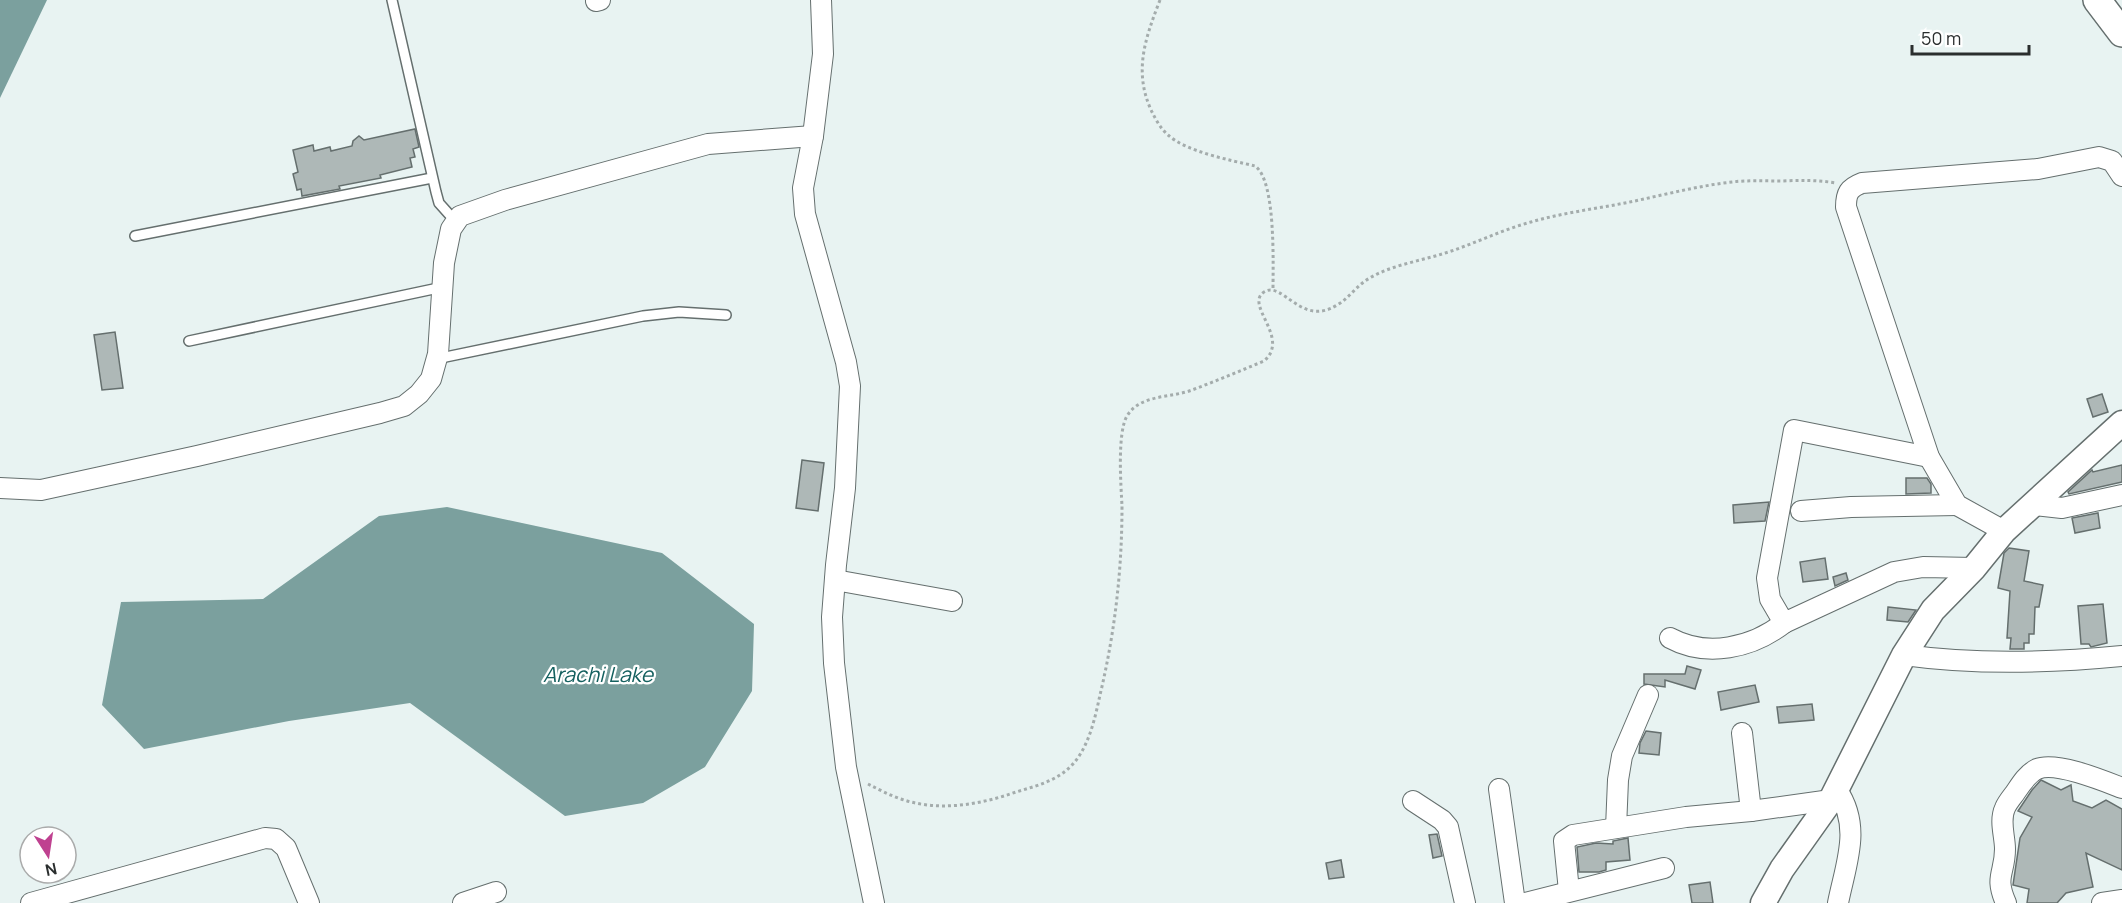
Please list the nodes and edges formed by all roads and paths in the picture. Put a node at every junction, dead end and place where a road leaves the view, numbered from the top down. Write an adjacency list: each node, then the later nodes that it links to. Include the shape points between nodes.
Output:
1 (392, 0): 10 (lane)
2 (821, 0): 6 (street, via 824,54)
3 (1160, 0): 15 (path, via 1146,38 1141,74 1147,101 1168,135 1191,148 1261,170 1271,222)
4 (2097, 0): 5 (main road)
5 (2122, 33)
6 (813, 136): 12 (street, via 708,144 505,200 460,216); 28 (street, via 803,188 805,214 850,387)
7 (2122, 152): 8 (street)
8 (2099, 158): 9 (street, via 2112,161); 11 (street, via 2038,169)
9 (2122, 176)
10 (432, 178): 12 (lane, via 440,202); 13 (lane)
11 (1852, 186): 15 (path, via 1818,180 1732,182 1532,222 1396,266 1365,281 1325,312 1304,310); 20 (street, via 1846,207)
12 (456, 222): 14 (street, via 451,229)
13 (135, 236)
14 (442, 287): 17 (lane); 18 (street)
15 (1273, 290): 36 (path, via 1264,292 1259,305 1273,340 1270,356 1189,391 1142,403 1127,416 1121,458 1122,540 1110,653 1092,731 1073,764 1056,779 994,800 960,805 930,806 900,799)
16 (726, 315): 18 (lane, via 679,312 643,316)
17 (189, 341)
18 (436, 359): 21 (street, via 431,379 404,406 41,490)
19 (2122, 423): 24 (street)
20 (1929, 457): 23 (street); 30 (street, via 1794,430 1767,578 1770,599)
21 (0, 488)
22 (2122, 495): 24 (street, via 2062,508)
23 (1956, 505): 25 (street); 26 (street)
24 (2035, 505): 26 (street)
25 (1801, 511)
26 (2004, 531): 27 (street)
27 (1974, 568): 30 (street, via 1923,567 1894,572); 32 (street, via 1933,610)
28 (835, 580): 29 (street); 36 (street, via 834,663)
29 (952, 601)
30 (1784, 623): 31 (street, via 1741,645 1713,650)
31 (1670, 638)
32 (1904, 655): 33 (street, via 1959,662); 39 (street)
33 (2122, 656)
34 (1648, 695): 42 (street, via 1622,756)
35 (1743, 733): 41 (street)
36 (848, 775): 50 (street)
37 (2122, 788): 56 (street, via 2056,768 2044,767 2026,778 2004,809 2002,832 2006,850 2000,888)
38 (1499, 789): 52 (street)
39 (1834, 795): 41 (street); 54 (street); 55 (street, via 1844,801 1852,832)
40 (1413, 801): 51 (street, via 1448,827)
41 (1751, 811): 42 (street)
42 (1616, 828): 44 (street, via 1573,835 1563,841)
43 (1664, 868): 44 (street)
44 (1569, 891): 53 (street)
45 (496, 892): 49 (street)
46 (2122, 900): 57 (street)
47 (31, 903): 48 (street, via 265,838 276,839 286,848)
48 (309, 903)
49 (463, 903)
50 (874, 903)
51 (1465, 903)
52 (1515, 903)
53 (1525, 903)
54 (1763, 903)
55 (1838, 903)
56 (2006, 903)
57 (2102, 903)

